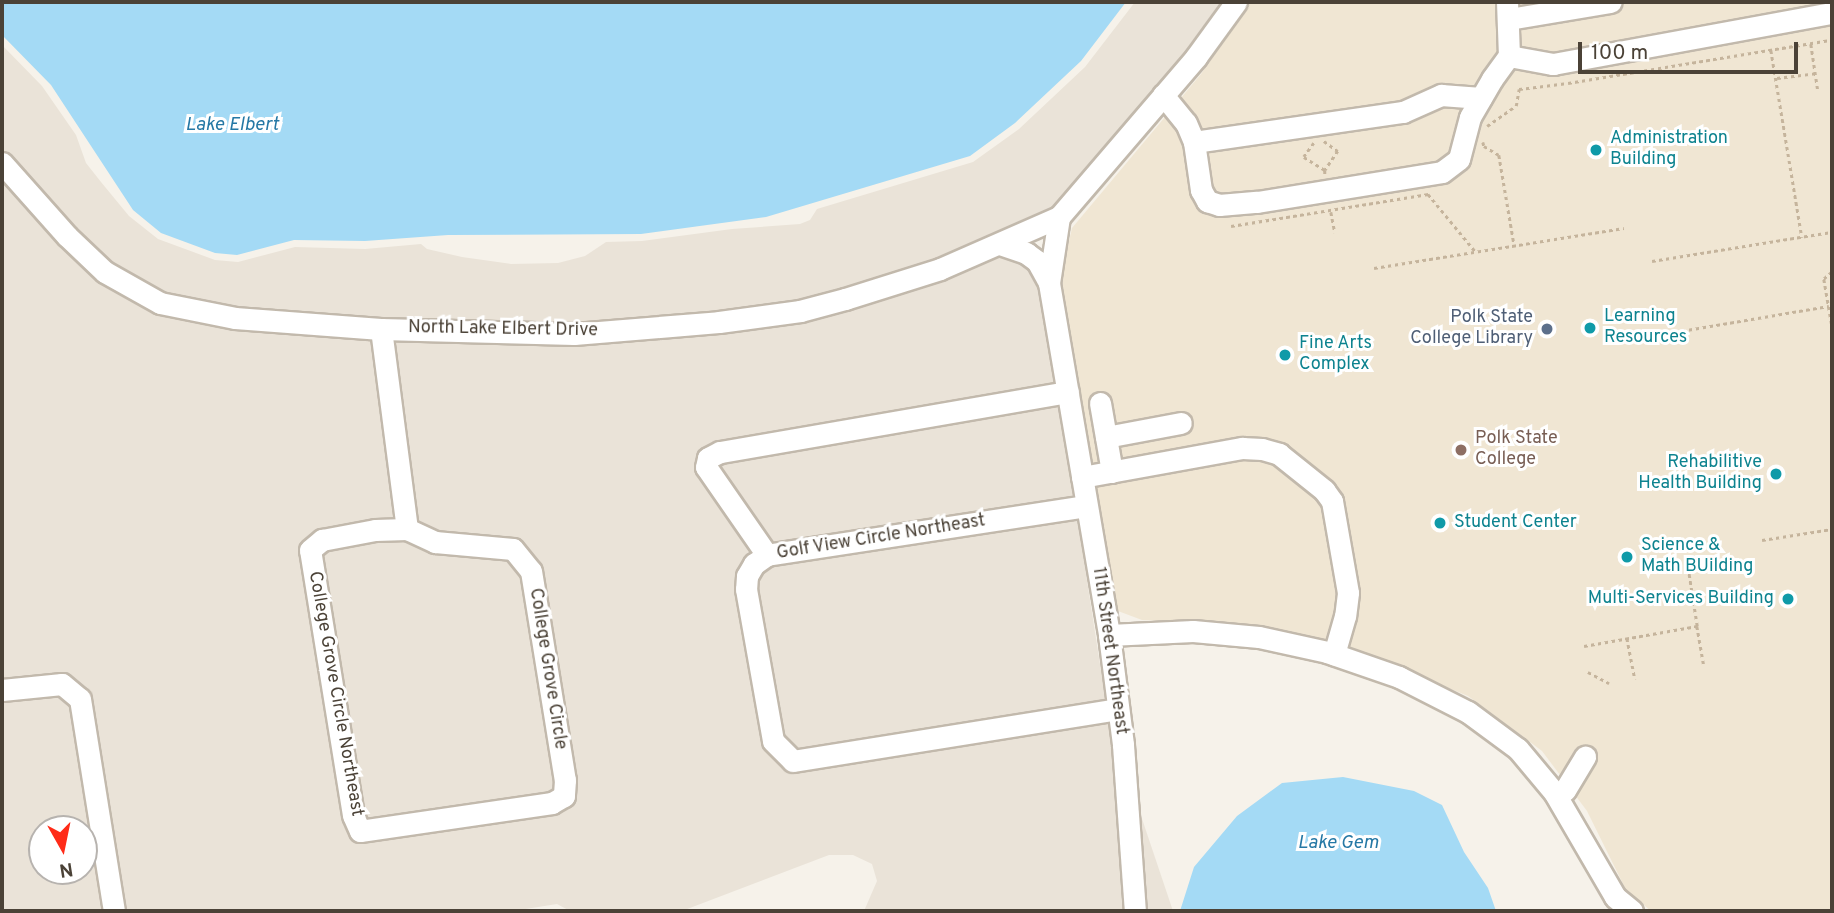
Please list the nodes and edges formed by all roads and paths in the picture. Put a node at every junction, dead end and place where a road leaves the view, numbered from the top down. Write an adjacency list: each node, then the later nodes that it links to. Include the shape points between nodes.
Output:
1 (1236, 2): 13 (street)
2 (1611, 2): 3 (street)
3 (1508, 10): 8 (street)
4 (1832, 13): 9 (street)
5 (1832, 40): 6 (path)
6 (1811, 44): 7 (path); 10 (path)
7 (1771, 50): 9 (path); 11 (path)
8 (1509, 56): 9 (street, via 1553,64); 14 (street)
9 (1566, 73): 15 (path, via 1519,89 1516,106)
10 (1815, 73): 11 (path); 12 (path)
11 (1776, 78): 23 (path)
12 (1818, 91)
13 (1163, 95): 17 (street, via 1186,123); 19 (street)
14 (1481, 98): 17 (street, via 1441,94 1404,112); 17 (street, via 1459,159 1443,172 1257,202 1219,205 1207,201 1200,190)
15 (1484, 131)
16 (1482, 138): 25 (path, via 1484,146 1499,155)
17 (1194, 142)
18 (2, 163): 33 (street, North Lake Elbert Drive, via 66,236 105,272 160,303 235,318)
19 (1059, 218): 24 (street, North Lake Elbert Drive); 30 (street, 11th Street Northeast)
20 (1231, 226): 26 (path, via 1428,194)
21 (1624, 228): 25 (path)
22 (1832, 232): 23 (path)
23 (1802, 237): 27 (path)
24 (1000, 244): 30 (street, via 1037,261); 33 (street, North Lake Elbert Drive, via 800,311 575,334)
25 (1514, 244): 26 (path)
26 (1475, 251): 28 (path)
27 (1652, 261)
28 (1374, 268)
29 (1832, 272): 31 (path, via 1824,279)
30 (1049, 283): 35 (street, 11th Street Northeast)
31 (1829, 306): 32 (path); 34 (path)
32 (1832, 326)
33 (381, 329): 42 (street)
34 (1675, 332)
35 (1068, 392): 40 (street, 11th Street Northeast); 45 (street, via 720,452 708,458 706,467)
36 (1100, 403): 38 (street)
37 (1181, 423): 38 (street)
38 (1106, 437): 39 (street)
39 (1112, 472): 40 (street); 51 (street, via 1242,448 1262,449 1279,454 1324,490 1332,501 1348,593)
40 (1082, 477): 41 (street, 11th Street Northeast)
41 (1086, 506): 45 (street, Golf View Circle Northeast); 48 (street, 11th Street Northeast)
42 (407, 529): 60 (street, College Grove Circle, via 435,542 513,550 531,572 564,796 552,803); 60 (street, College Grove Circle Northeast, via 322,540 310,550 353,815 360,831)
43 (1832, 529): 44 (path)
44 (1762, 540)
45 (767, 555): 57 (street, Golf View Circle Northeast, via 754,564 746,589 773,741 793,761)
46 (1687, 562): 47 (path)
47 (1697, 626): 49 (path); 52 (path)
48 (1109, 635): 51 (street, via 1193,631 1259,637); 57 (street, 11th Street Northeast)
49 (1627, 638): 50 (path); 54 (path)
50 (1584, 646)
51 (1334, 654): 59 (street, via 1399,677 1468,712 1518,749)
52 (1704, 666)
53 (1588, 672): 55 (path)
54 (1635, 678)
55 (1609, 683)
56 (2, 690): 61 (street, via 62,684 80,699)
57 (1118, 709): 62 (street, 11th Street Northeast)
58 (1585, 758): 59 (street)
59 (1556, 795): 63 (street, via 1615,897)
60 (501, 810)
61 (114, 911)
62 (1135, 911)
63 (1632, 911)

